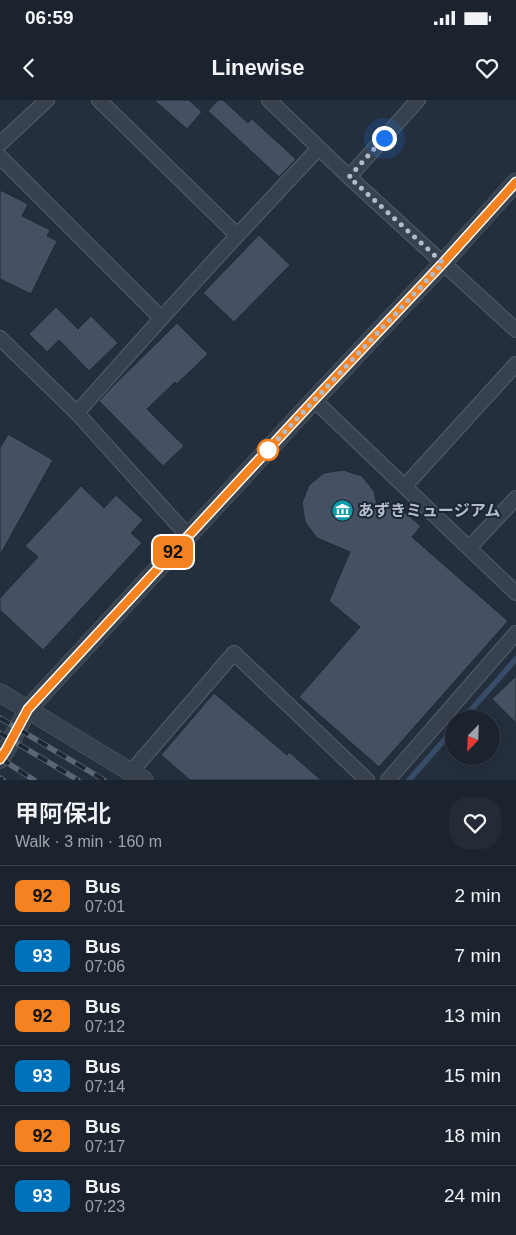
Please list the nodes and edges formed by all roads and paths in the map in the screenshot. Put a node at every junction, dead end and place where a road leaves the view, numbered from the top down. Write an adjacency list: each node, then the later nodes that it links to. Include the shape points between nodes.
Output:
1 (47, 100): 5 (street)
2 (99, 100): 10 (street)
3 (269, 100): 6 (street)
4 (418, 100): 8 (street)
5 (0, 144)
6 (319, 148): 8 (street); 10 (street)
7 (0, 157): 12 (street)
8 (349, 177): 11 (street)
9 (516, 182): 11 (street)
10 (237, 235): 12 (street)
11 (443, 263): 13 (street); 16 (street)
12 (161, 318): 17 (street)
13 (516, 330)
14 (0, 338): 17 (street)
15 (516, 364): 18 (street)
16 (314, 400): 18 (street); 20 (street)
17 (78, 413): 20 (street)
18 (405, 486): 21 (street)
19 (516, 498): 21 (street)
20 (188, 536): 25 (street)
21 (469, 548): 22 (street)
22 (516, 593)
23 (516, 633): 29 (street)
24 (0, 693): 25 (street)
25 (28, 709): 26 (street); 27 (street)
26 (0, 759)
27 (137, 776): 28 (street, via 234,654)
28 (367, 780)
29 (388, 780)

